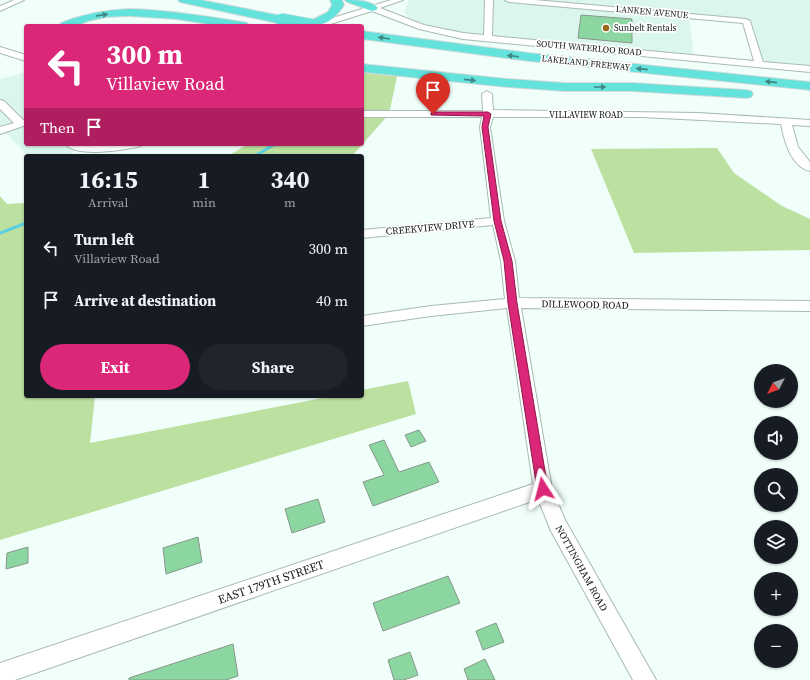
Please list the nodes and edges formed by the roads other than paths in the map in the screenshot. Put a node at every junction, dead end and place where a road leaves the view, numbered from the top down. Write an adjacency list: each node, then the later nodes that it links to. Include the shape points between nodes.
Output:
1 (20, 0): 11 (street)
2 (184, 0): 13 (highway)
3 (208, 0): 13 (highway)
4 (336, 0): 18 (highway, via 338,5 333,13)
5 (351, 0): 10 (highway)
6 (399, 0): 10 (street)
7 (490, 0): 22 (street)
8 (509, 0): 26 (street, LANKEN AVENUE, via 746,21)
9 (139, 2): 16 (highway)
10 (372, 8): 19 (street); 20 (street, SOUTH WATERLOO ROAD)
11 (0, 9)
12 (404, 12): 20 (street)
13 (282, 20): 17 (highway, bridge)
14 (71, 24): 15 (highway, one-way to 15, via 92,17 136,13)
15 (229, 24)
16 (237, 24)
17 (304, 24)
18 (314, 24)
19 (321, 24)
20 (422, 27): 22 (street, SOUTH WATERLOO ROAD, via 450,34)
21 (364, 35): 30 (highway, LAKELAND FREEWAY, one-way to 21)
22 (488, 38): 26 (street, SOUTH WATERLOO ROAD)
23 (364, 47): 30 (highway, LAKELAND FREEWAY, via 513,67)
24 (0, 50): 25 (street)
25 (24, 57)
26 (759, 64): 28 (street, SOUTH WATERLOO ROAD)
27 (364, 68): 31 (highway, one-way to 31, via 506,84 565,87 632,86)
28 (810, 69)
29 (487, 94): 35 (street, NOTTINGHAM ROAD)
30 (808, 94): 32 (highway)
31 (758, 95)
32 (773, 96)
33 (0, 103): 37 (street)
34 (364, 114): 35 (street, VILLAVIEW ROAD)
35 (488, 114): 36 (street, VILLAVIEW ROAD, via 680,115); 43 (street, NOTTINGHAM ROAD, via 485,127)
36 (786, 121): 38 (street, VILLAVIEW ROAD); 42 (street, via 790,146)
37 (24, 123): 39 (street)
38 (810, 123)
39 (0, 130)
40 (74, 146): 41 (street)
41 (124, 146)
42 (810, 168)
43 (498, 221): 44 (street, CREEKVIEW DRIVE); 45 (street, NOTTINGHAM ROAD, via 508,261)
44 (364, 234)
45 (513, 303): 46 (street, DILLEWOOD ROAD); 47 (street, DILLEWOOD ROAD, via 431,310); 48 (street, NOTTINGHAM ROAD)
46 (810, 306)
47 (364, 322)
48 (543, 489): 49 (street, EAST 179TH STREET); 50 (street, NOTTINGHAM ROAD, via 558,525)
49 (0, 674)
50 (644, 680)

